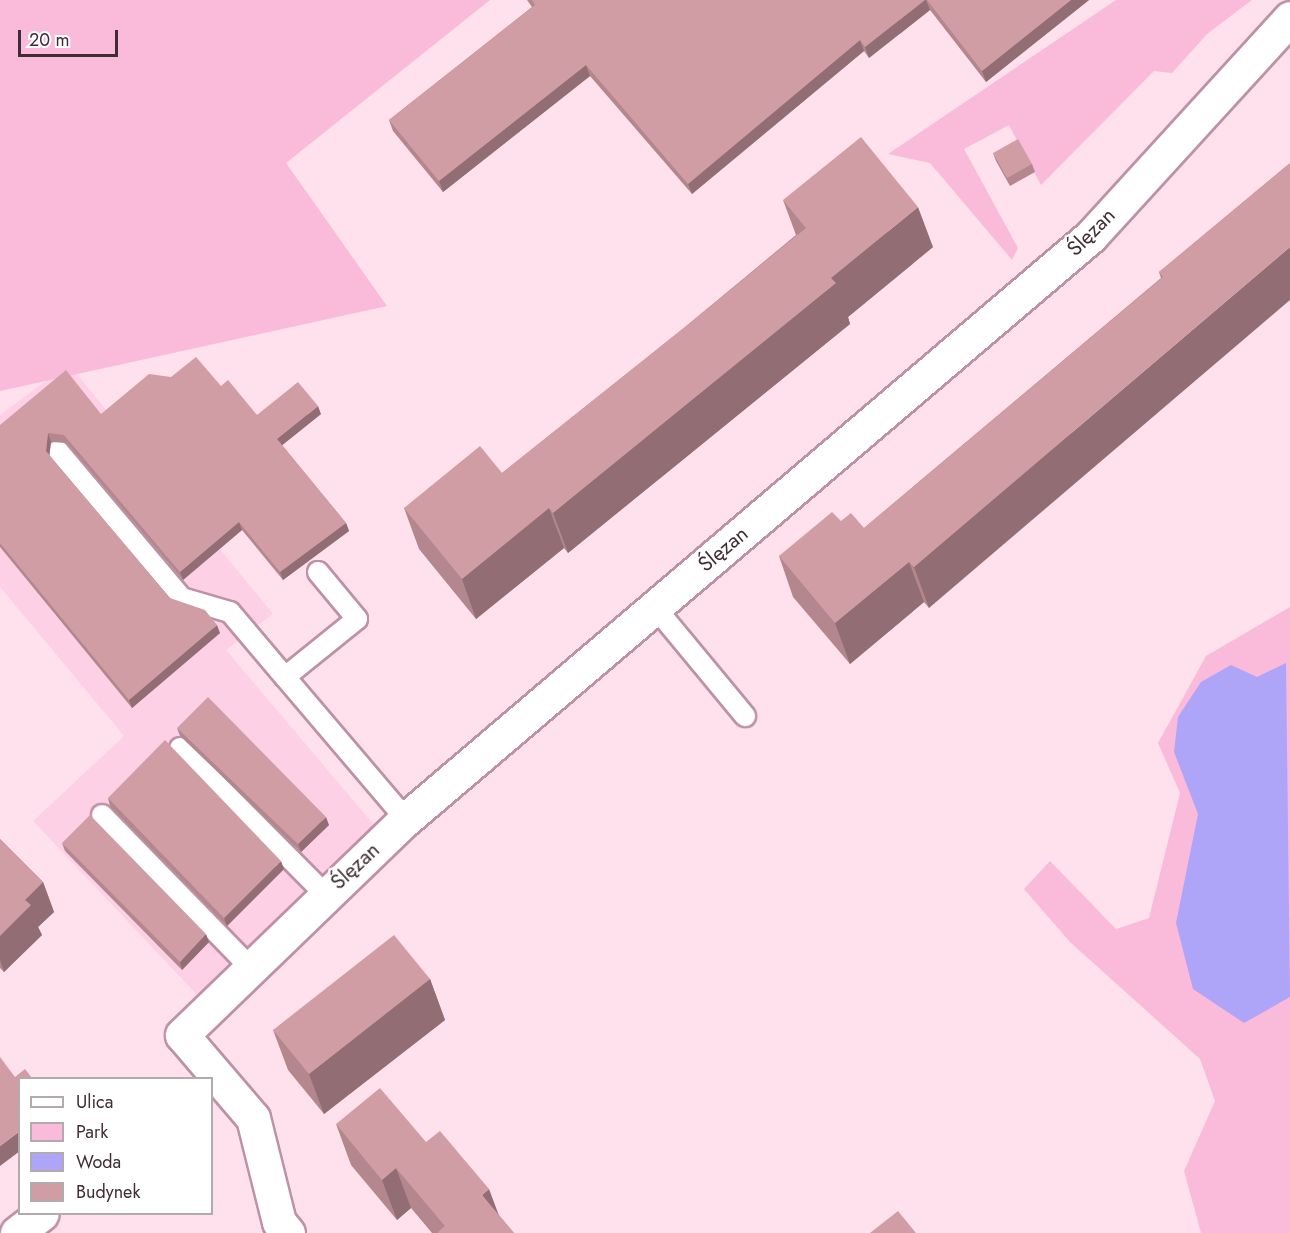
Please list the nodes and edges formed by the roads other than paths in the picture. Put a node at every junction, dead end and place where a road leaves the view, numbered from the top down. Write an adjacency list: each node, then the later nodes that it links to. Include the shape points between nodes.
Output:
1 (1290, 18): 4 (street, Ślęzan, via 1090,236)
2 (58, 451): 5 (lane, via 182,598 230,612)
3 (318, 572): 5 (lane, via 357,619)
4 (654, 606): 6 (lane); 9 (street, Ślęzan)
5 (285, 677): 9 (lane)
6 (745, 716)
7 (180, 748): 10 (lane)
8 (102, 815): 11 (lane)
9 (406, 819): 10 (street, Ślęzan)
10 (326, 894): 11 (street, Ślęzan)
11 (251, 968): 12 (street, Ślęzan, via 182,1035)
12 (211, 1076)
13 (213, 1078): 16 (street, Ślęzan, via 253,1118 279,1222)
14 (41, 1215): 15 (street)
15 (17, 1233)
16 (288, 1233)

